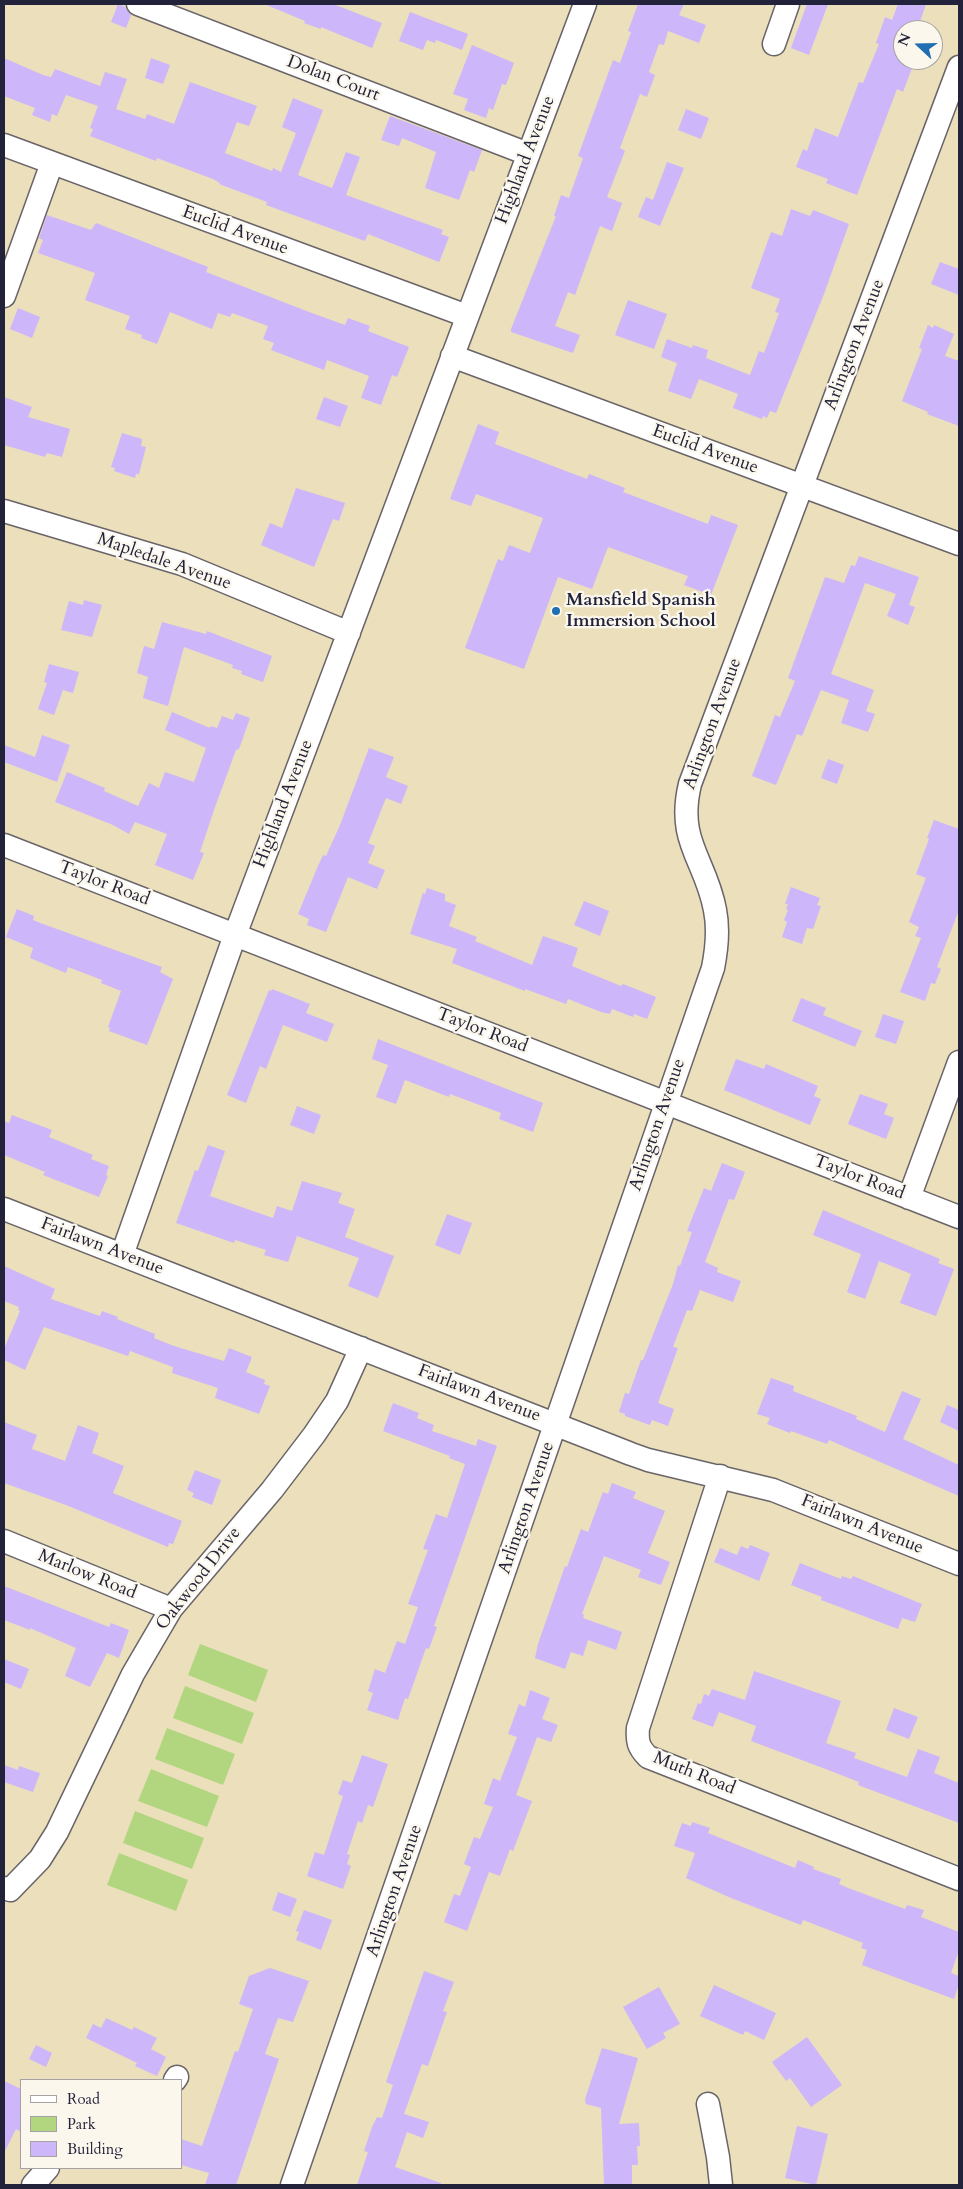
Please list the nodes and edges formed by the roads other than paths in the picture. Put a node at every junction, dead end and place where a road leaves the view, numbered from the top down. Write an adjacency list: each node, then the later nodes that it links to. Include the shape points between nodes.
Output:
1 (138, 4): 7 (street, Dolan Court)
2 (585, 4): 7 (street, Highland Avenue)
3 (788, 4): 4 (street)
4 (774, 44)
5 (959, 67): 12 (street, Arlington Avenue)
6 (4, 145): 8 (street, Euclid Avenue)
7 (528, 154): 10 (street, Highland Avenue)
8 (52, 163): 9 (street); 10 (street, Euclid Avenue)
9 (4, 296)
10 (467, 316): 11 (street, Highland Avenue)
11 (452, 356): 12 (street, Euclid Avenue); 15 (street, Highland Avenue)
12 (802, 486): 14 (street, Euclid Avenue); 19 (street, Arlington Avenue, via 685,803 688,838 715,909 717,948 713,968)
13 (4, 511): 15 (street, Mapledale Avenue, via 182,564)
14 (959, 544)
15 (349, 633): 17 (street, Highland Avenue)
16 (4, 845): 17 (street, Taylor Road)
17 (235, 935): 19 (street, Taylor Road); 23 (street, Highland Avenue)
18 (959, 1062): 20 (street)
19 (665, 1103): 20 (street, Taylor Road); 25 (street, Arlington Avenue)
20 (909, 1198): 22 (street, Taylor Road)
21 (4, 1209): 23 (street, Fairlawn Avenue)
22 (959, 1217)
23 (122, 1255): 24 (street, Fairlawn Avenue)
24 (361, 1348): 25 (street, Fairlawn Avenue); 29 (street, Oakwood Drive, via 337,1401 314,1435)
25 (557, 1424): 26 (street, Fairlawn Avenue, via 648,1460); 35 (street, Arlington Avenue)
26 (720, 1476): 28 (street, Fairlawn Avenue, via 774,1490); 30 (street, Muth Road, via 638,1728 640,1749 648,1757)
27 (4, 1541): 29 (street, Marlow Road)
28 (959, 1564)
29 (171, 1609): 31 (street, Oakwood Drive, via 133,1674 57,1832 40,1858)
30 (959, 1879)
31 (6, 1891)
32 (708, 2104): 36 (street)
33 (47, 2169): 34 (street)
34 (33, 2185)
35 (292, 2185)
36 (721, 2185)

